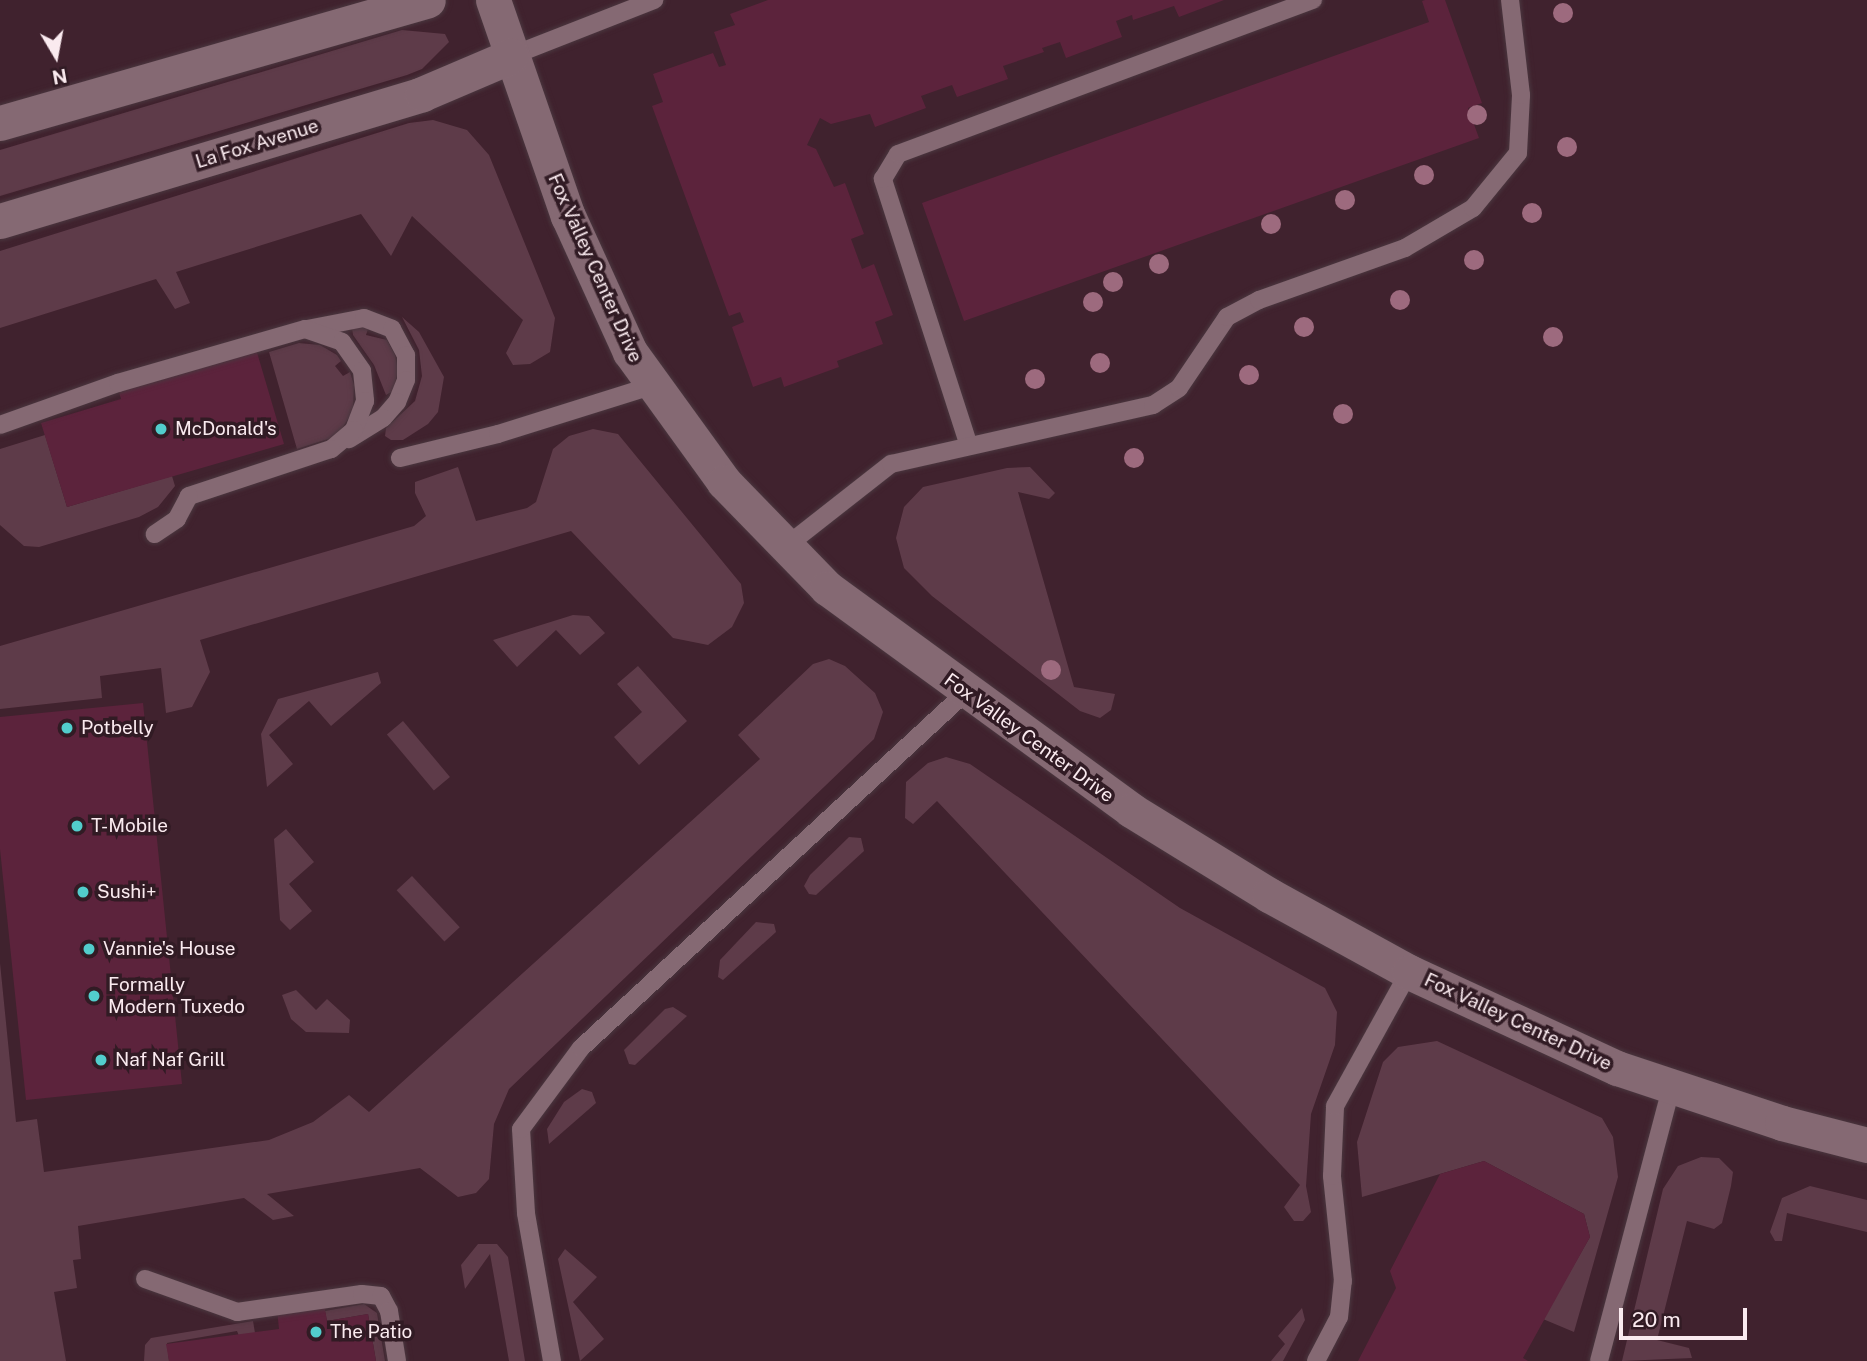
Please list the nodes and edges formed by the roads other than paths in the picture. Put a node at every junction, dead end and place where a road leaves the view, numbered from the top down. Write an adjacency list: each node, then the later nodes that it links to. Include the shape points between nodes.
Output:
1 (428, 0): 7 (street)
2 (493, 0): 6 (street, Fox Valley Center Drive)
3 (654, 0): 6 (lane)
4 (1313, 0): 12 (lane, via 898,154 883,179)
5 (1510, 0): 12 (lane, via 1521,95 1518,153 1473,208 1405,248 1259,300 1227,317 1179,388 1153,405)
6 (511, 56): 8 (street, La Fox Avenue, via 422,94); 10 (street, Fox Valley Center Drive, via 568,216 630,352)
7 (0, 123)
8 (0, 221)
9 (305, 329): 11 (lane, via 118,383); 13 (lane, via 342,342 362,371 365,401 358,421); 13 (lane, via 364,318 391,329 407,355 406,380 397,402 383,418)
10 (651, 386): 14 (lane, via 498,434); 16 (street, Fox Valley Center Drive, via 724,482)
11 (0, 425)
12 (969, 446): 16 (lane, via 891,464)
13 (331, 449): 15 (lane, via 189,496 177,519)
14 (400, 458)
15 (155, 534)
16 (785, 547): 17 (street, Fox Valley Center Drive, via 827,588)
17 (965, 693): 18 (street, Fox Valley Center Drive, via 1131,810 1269,895); 23 (lane, via 581,1048 521,1129 526,1213)
18 (1409, 972): 19 (street, Fox Valley Center Drive); 24 (lane, via 1335,1106 1332,1176 1343,1281 1339,1317)
19 (1671, 1088): 20 (street, Fox Valley Center Drive); 25 (lane)
20 (1867, 1144)
21 (145, 1279): 22 (lane, via 237,1312 362,1294 381,1296 389,1311)
22 (397, 1361)
23 (552, 1361)
24 (1316, 1361)
25 (1599, 1361)

